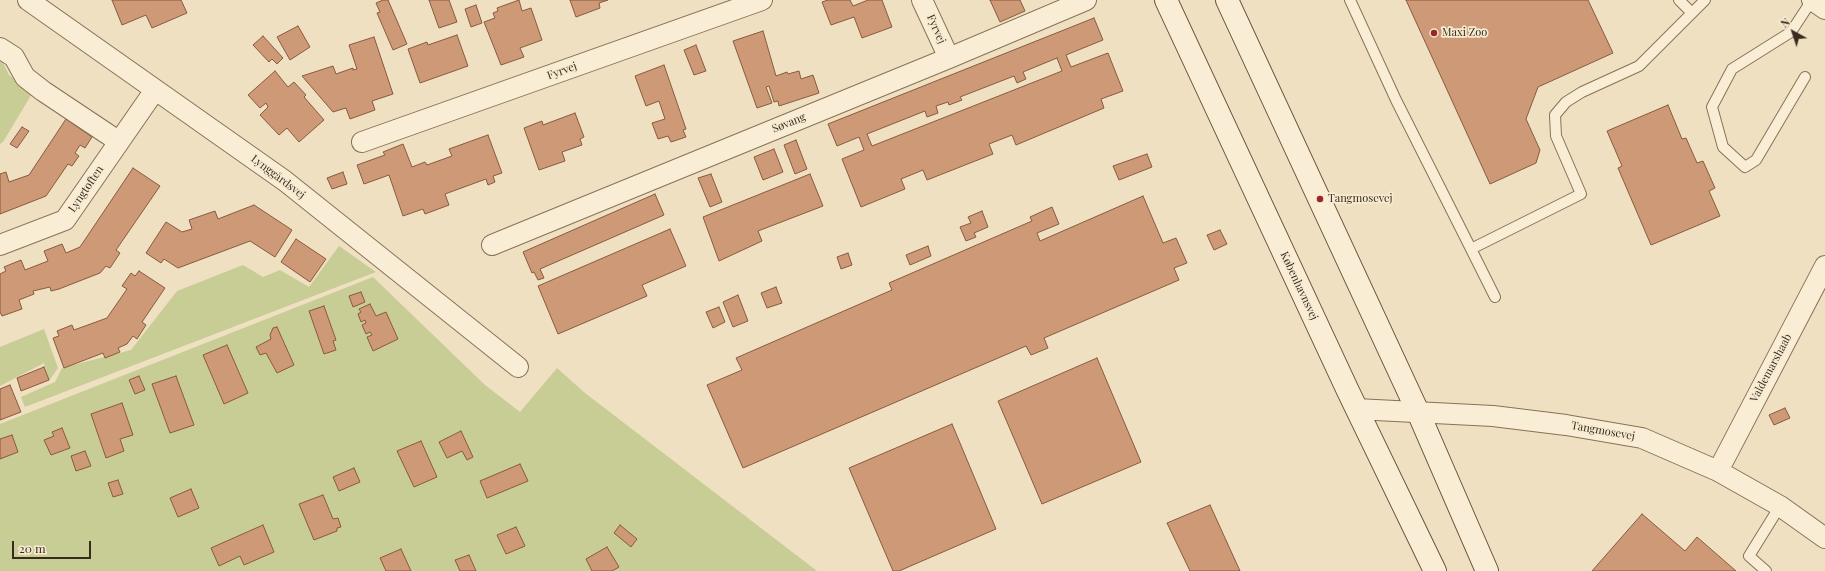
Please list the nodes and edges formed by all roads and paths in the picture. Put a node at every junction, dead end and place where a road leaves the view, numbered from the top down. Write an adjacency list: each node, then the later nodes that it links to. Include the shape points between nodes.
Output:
1 (28, 0): 16 (street, Lynggårdsvej)
2 (762, 0): 18 (street, Fyrvej)
3 (922, 0): 14 (street, Fyrvej)
4 (1086, 0): 14 (street, Søvang)
5 (1166, 0): 25 (main road, Københavnsvej)
6 (1227, 0): 26 (main road)
7 (1350, 0): 21 (lane, via 1396,100)
8 (1679, 0): 12 (lane)
9 (1705, 0): 12 (lane)
10 (1812, 0): 11 (street); 15 (lane, via 1790,32 1732,69 1712,107 1723,147 1745,167 1756,160)
11 (1825, 8)
12 (1692, 13): 21 (lane, via 1639,66 1582,92 1566,102 1555,115 1556,136 1581,194)
13 (0, 48): 17 (street, via 14,58 25,77)
14 (949, 58): 19 (street, Søvang)
15 (1805, 77)
16 (155, 90): 17 (street, Lyngtoften); 24 (street, Lynggårdsvej, via 285,181)
17 (118, 141): 20 (street, Lyngtoften, via 65,220)
18 (362, 142)
19 (492, 244)
20 (0, 245)
21 (1471, 249): 23 (lane)
22 (1825, 266): 27 (street, Valdemarshaab)
23 (1495, 297)
24 (518, 367)
25 (1356, 409): 26 (street, Tangmosevej); 30 (main road, Københavnsvej)
26 (1418, 412): 27 (street, Tangmosevej, via 1493,416 1566,424 1642,438); 31 (main road)
27 (1718, 471): 28 (street, Tangmosevej)
28 (1780, 506): 29 (street, Tangmosevej); 32 (lane, via 1749,556)
29 (1825, 538)
30 (1435, 571)
31 (1487, 571)
32 (1766, 571)

